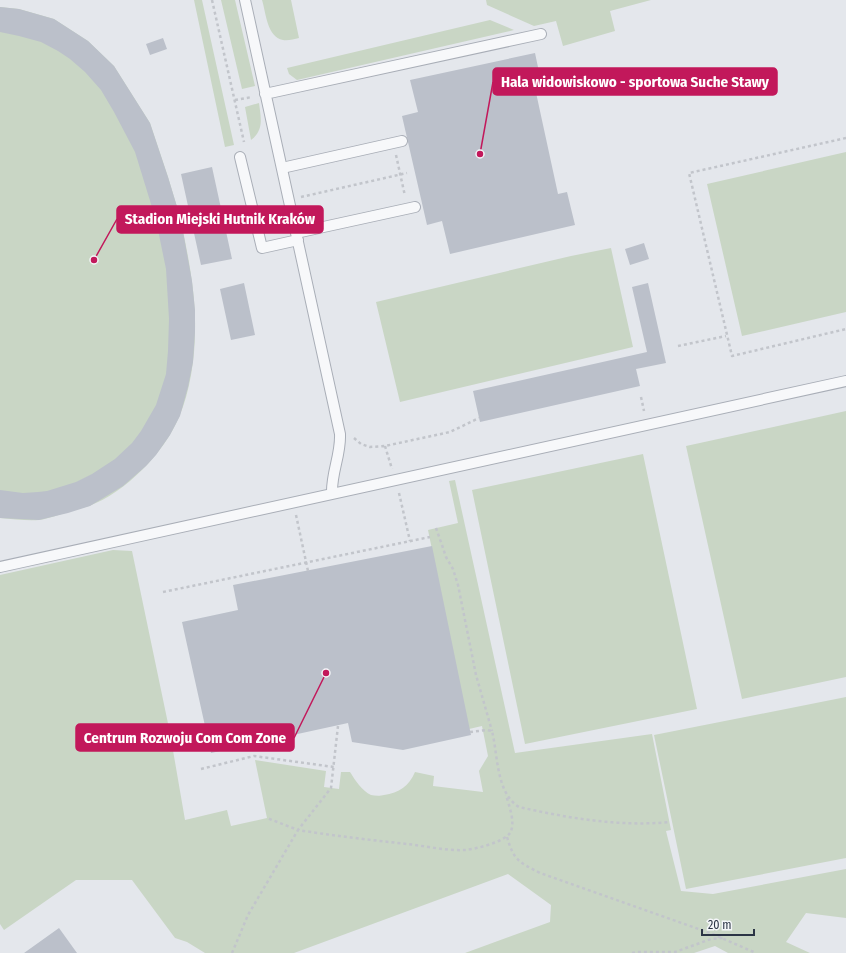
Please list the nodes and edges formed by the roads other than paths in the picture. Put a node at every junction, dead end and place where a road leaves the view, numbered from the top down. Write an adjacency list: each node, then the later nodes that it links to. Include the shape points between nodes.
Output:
1 (244, 0): 3 (lane)
2 (541, 34): 3 (lane)
3 (265, 94): 6 (lane)
4 (398, 142): 6 (lane)
5 (240, 157): 8 (lane, via 262,248)
6 (282, 168): 8 (lane)
7 (411, 208): 8 (lane)
8 (297, 237): 10 (lane, via 340,434)
9 (846, 381): 10 (lane)
10 (332, 494): 11 (lane)
11 (0, 567)

